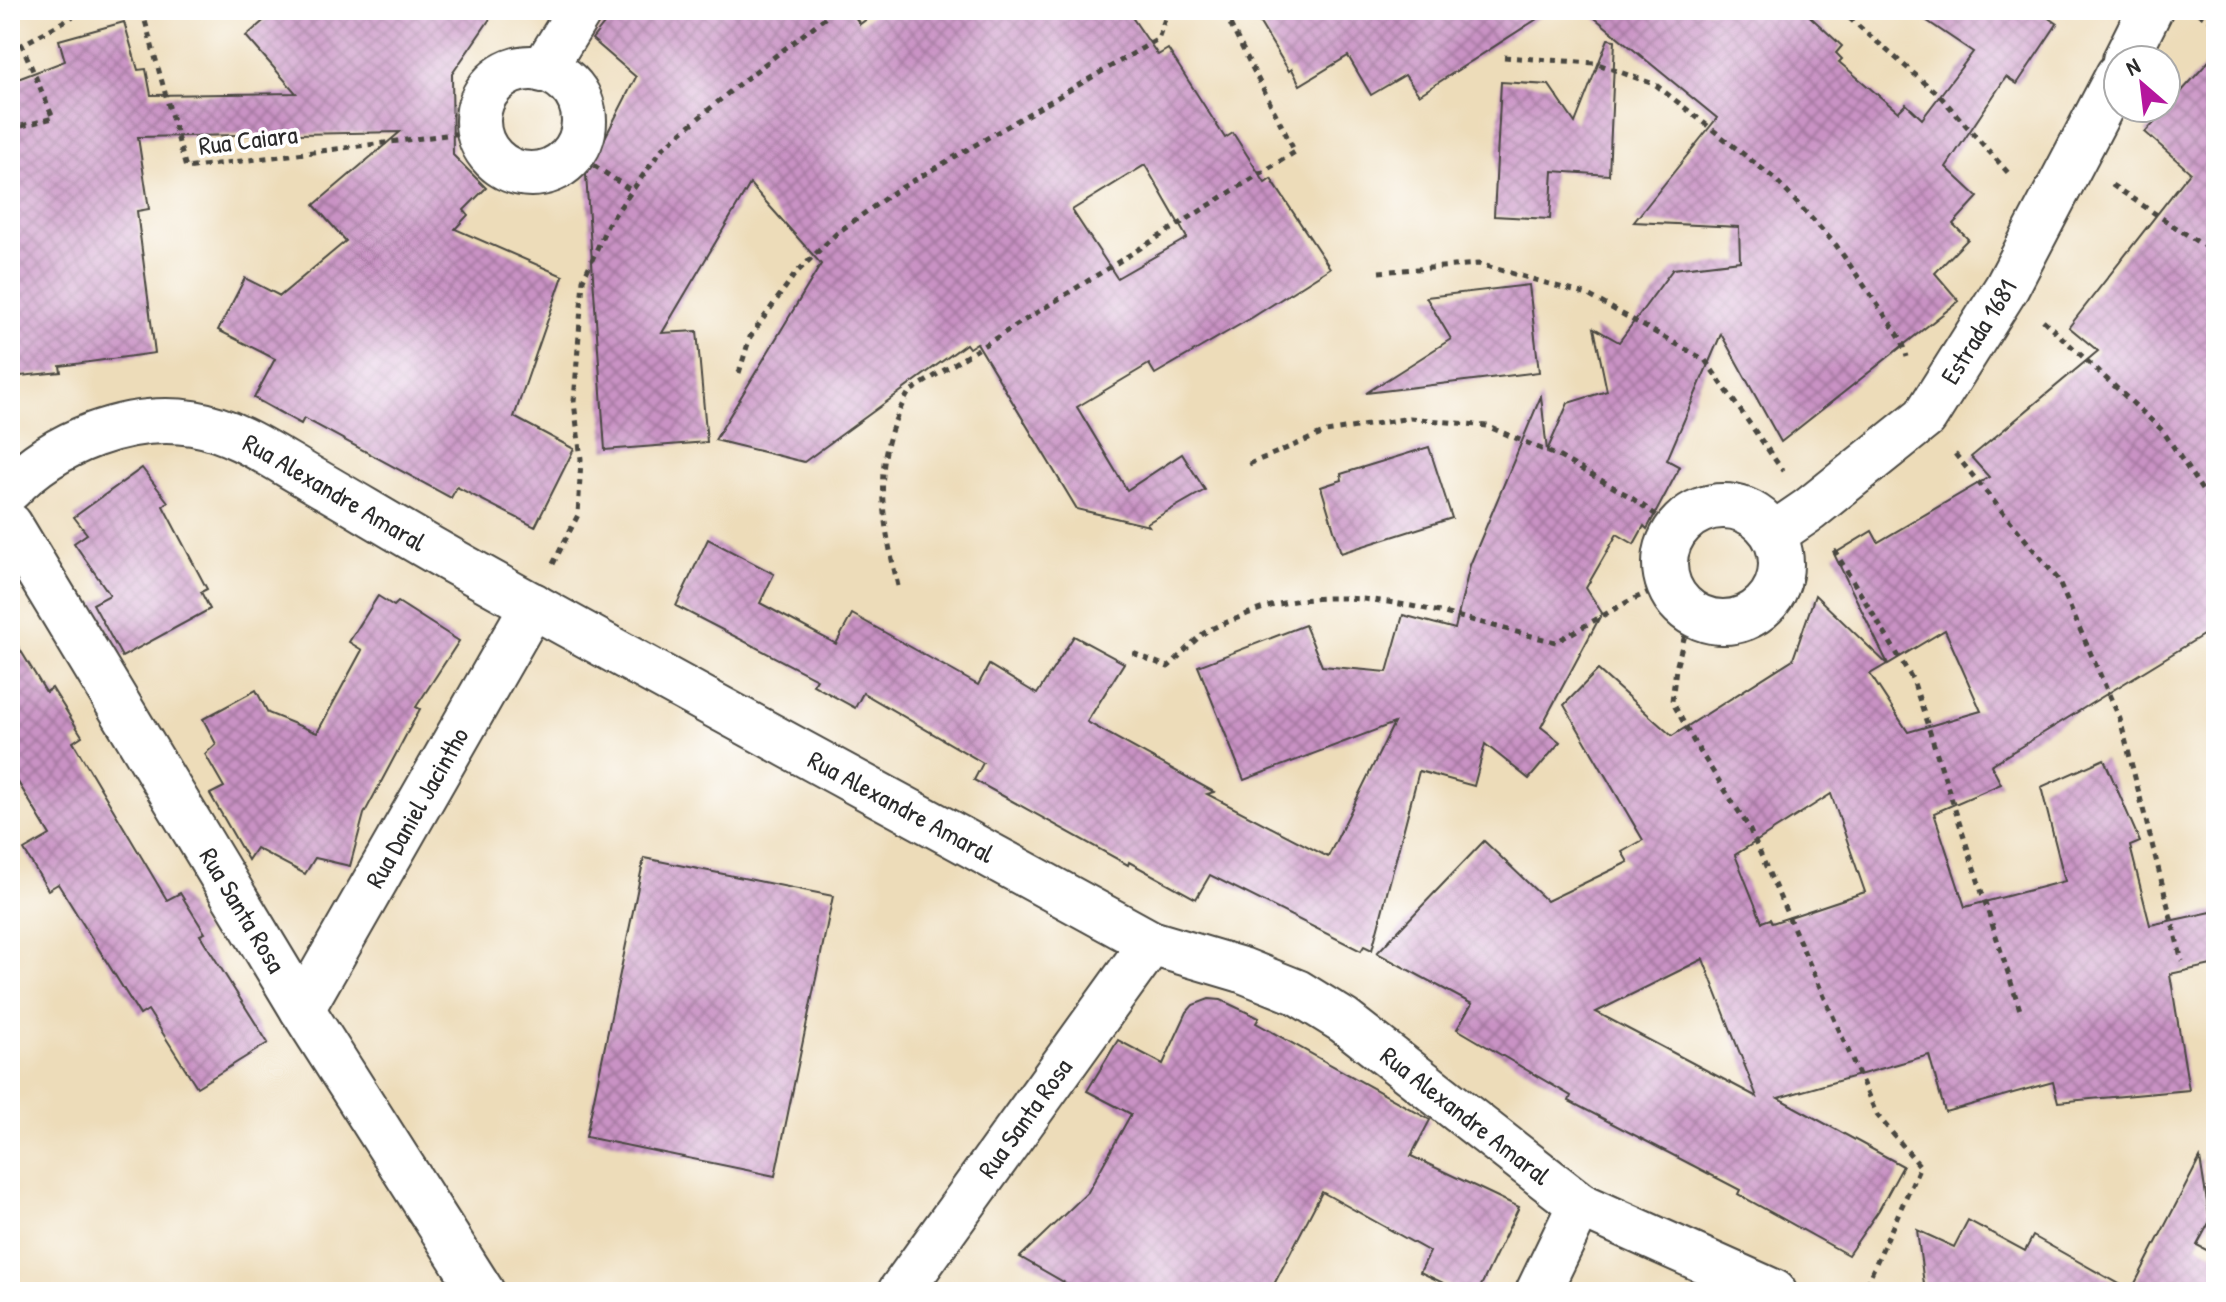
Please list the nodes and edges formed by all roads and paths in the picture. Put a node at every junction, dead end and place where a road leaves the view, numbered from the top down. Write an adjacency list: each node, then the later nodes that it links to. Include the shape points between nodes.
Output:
1 (84, 10): 15 (path, via 22,45 53,118)
2 (142, 10): 16 (path, Rua Caiara, via 186,168)
3 (580, 10): 13 (street)
4 (835, 10): 19 (path, via 662,149)
5 (1168, 10): 24 (path, via 1158,39 907,184 837,233 795,274 750,337)
6 (1223, 10): 32 (path, via 1295,152 909,392 896,415 881,485 883,521)
7 (1840, 10): 20 (path, via 1940,96)
8 (2150, 10): 11 (street)
9 (2193, 10): 10 (path)
10 (2216, 23)
11 (2133, 44)
12 (1504, 57): 25 (path, via 1595,63 1656,85 1775,179 1836,245 1902,340)
13 (543, 70): 16 (street, via 526,69 495,82 478,113); 17 (street, via 572,88 580,103 583,128)
14 (2102, 106): 18 (street, Estrada 1681)
15 (10, 129)
16 (478, 131): 17 (street, via 484,148 511,171 547,172)
17 (574, 152): 19 (path)
18 (2074, 161): 20 (street, Estrada 1681); 21 (path)
19 (632, 191): 34 (path, via 608,224 583,280 574,402 581,459 578,515)
20 (2045, 214): 23 (street, Estrada 1681)
21 (2216, 254)
22 (1379, 272): 29 (path, via 1479,264 1588,295 1705,360)
23 (2007, 287): 25 (street, Estrada 1681); 28 (path, via 2163,431)
24 (739, 373)
25 (1925, 417): 29 (street, Estrada 1681); 37 (path, via 2057,578 2120,719)
26 (1249, 464): 31 (path, via 1326,432 1396,420 1487,426 1558,456)
27 (10, 489): 34 (street, Rua Alexandre Amaral, via 30,468 67,446 120,427 193,423 241,438)
28 (2216, 511)
29 (1792, 522): 31 (street, via 1762,519 1727,505 1690,515); 33 (street, via 1776,590 1748,617 1709,621); 39 (path, via 1913,680)
30 (10, 525): 38 (street, Rua Santa Rosa)
31 (1676, 529): 33 (street, via 1664,564)
32 (898, 586)
33 (1680, 598): 35 (path, via 1627,602 1556,642 1436,611 1317,596 1256,609 1205,632 1168,667); 45 (path, via 1672,701 1748,826 1877,1115 1920,1166)
34 (533, 605): 36 (street, Rua Alexandre Amaral); 38 (street, Rua Daniel Jacintho)
35 (1133, 653)
36 (1151, 943): 40 (street, Rua Alexandre Amaral, via 1297,992 1344,1021); 42 (street, Rua Santa Rosa)
37 (2182, 961)
38 (302, 1009): 41 (street, Rua Santa Rosa)
39 (2020, 1010)
40 (1580, 1205): 43 (street); 44 (street, Rua Alexandre Amaral)
41 (482, 1292)
42 (900, 1292)
43 (1538, 1292)
44 (1774, 1292)
45 (1863, 1292)

